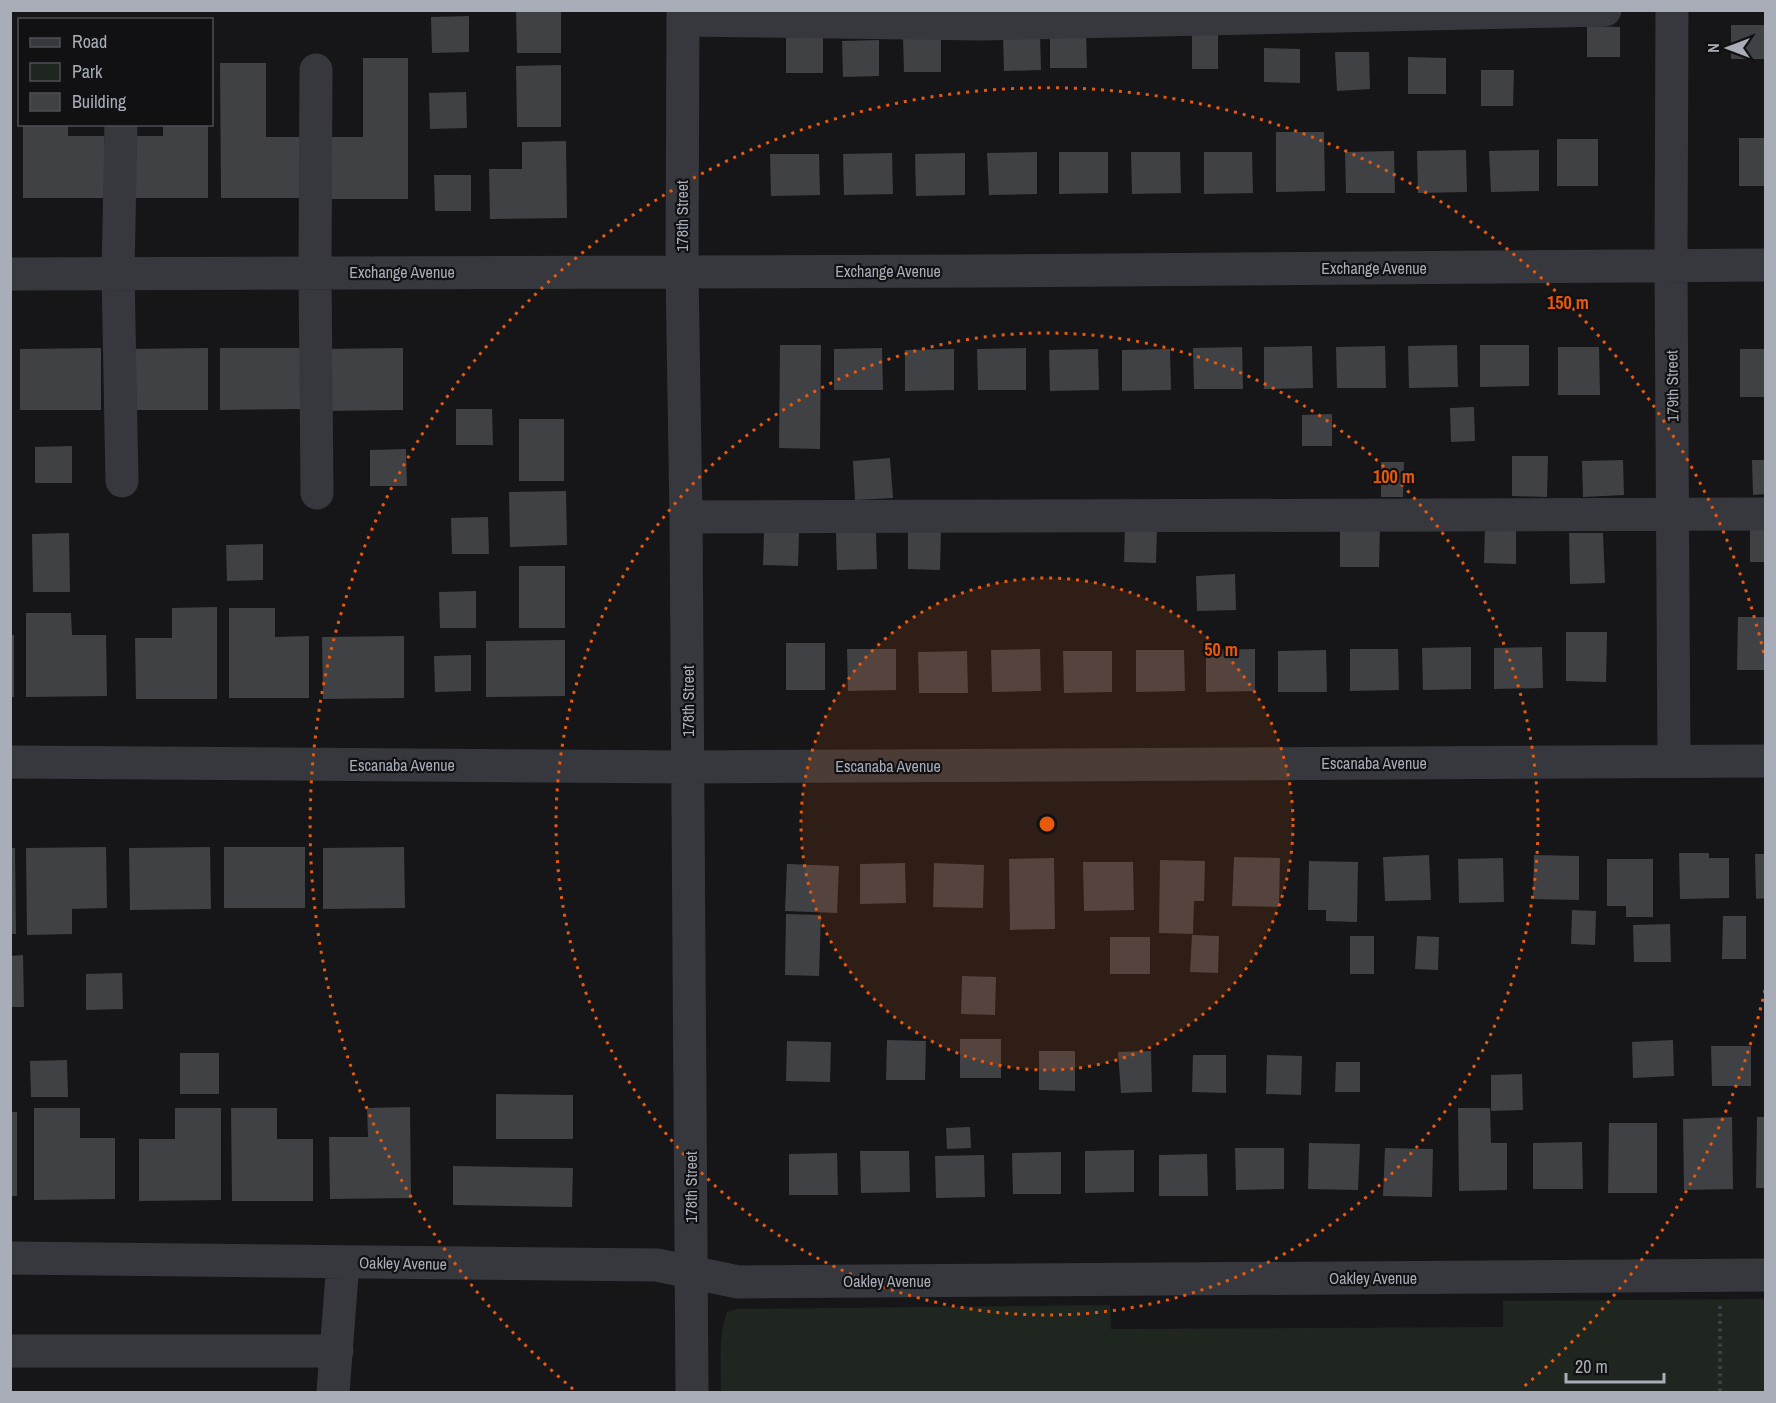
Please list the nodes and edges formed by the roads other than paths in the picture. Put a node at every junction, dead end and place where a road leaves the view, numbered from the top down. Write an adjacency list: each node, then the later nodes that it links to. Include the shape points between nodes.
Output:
1 (1605, 10): 3 (street, via 981,24)
2 (1672, 10): 7 (street, 179th Street)
3 (683, 15): 9 (street, 178th Street)
4 (316, 70): 8 (street)
5 (121, 126): 10 (street)
6 (1766, 265): 7 (street, Exchange Avenue)
7 (1671, 266): 9 (street, Exchange Avenue); 14 (street, 179th Street)
8 (315, 272): 9 (street, Exchange Avenue); 10 (street, Exchange Avenue); 13 (street)
9 (682, 272): 16 (street, 178th Street)
10 (118, 273): 11 (street, Exchange Avenue); 12 (street)
11 (10, 274)
12 (122, 482)
13 (317, 492)
14 (1674, 514): 15 (street); 16 (street); 18 (street, 179th Street)
15 (1766, 514)
16 (686, 517): 20 (street, 178th Street)
17 (1766, 760): 18 (street, Escanaba Avenue)
18 (1674, 761): 20 (street, Escanaba Avenue)
19 (10, 762): 20 (street, Escanaba Avenue)
20 (688, 767): 23 (street, 178th Street)
21 (10, 1258): 22 (street, Oakley Avenue)
22 (343, 1262): 23 (street, Oakley Avenue, via 657,1265); 26 (street)
23 (691, 1271): 24 (street, Oakley Avenue, via 738,1282); 28 (street, 178th Street)
24 (1766, 1275)
25 (10, 1351): 26 (street)
26 (337, 1351): 27 (street)
27 (333, 1392)
28 (692, 1392)

